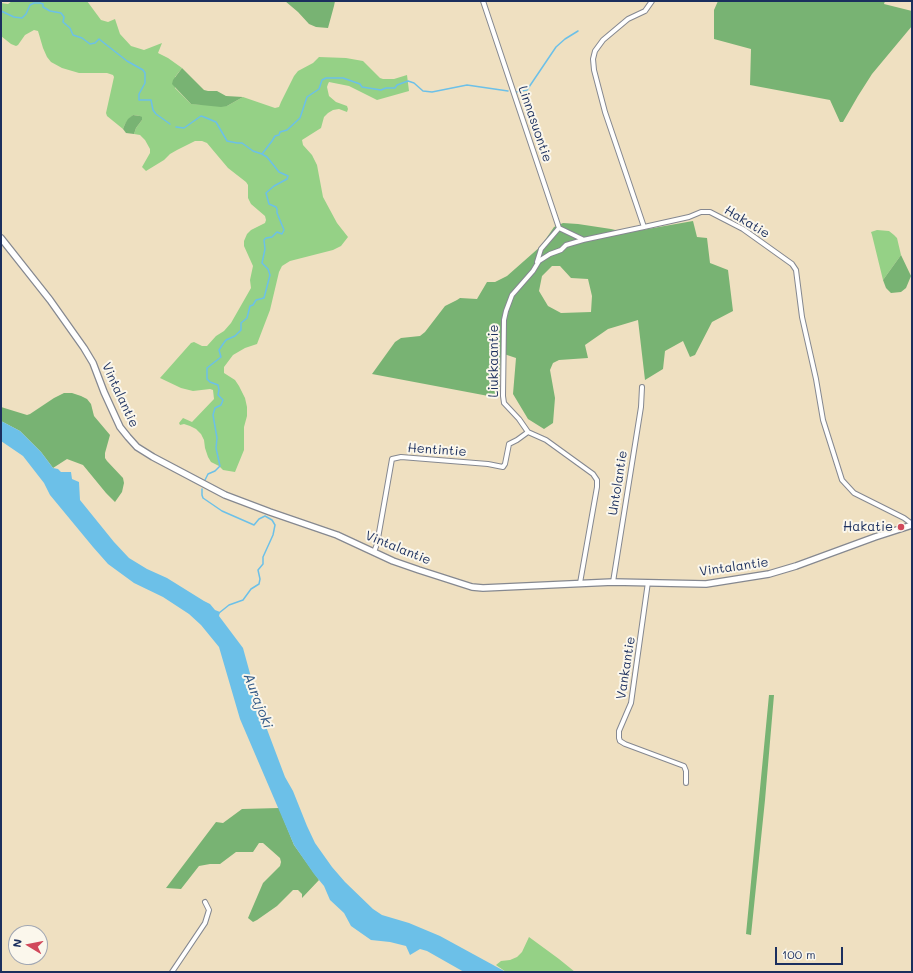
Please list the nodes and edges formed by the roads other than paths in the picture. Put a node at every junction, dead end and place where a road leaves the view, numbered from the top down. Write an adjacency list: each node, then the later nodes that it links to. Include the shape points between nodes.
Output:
1 (483, 1): 4 (street, Linnasuontie)
2 (652, 1): 3 (street, via 645,10 628,19 603,40 593,59 605,112)
3 (644, 227): 6 (street, Liukkaantie); 10 (street, Hakatie, via 710,212 743,229 792,264 796,270 802,317 823,420 842,480 859,497 904,518)
4 (559, 228): 6 (street); 7 (street, via 541,249)
5 (1, 238): 11 (street, Vintalantie, via 84,348 120,427 138,447 153,458 225,495 337,535)
6 (583, 240): 7 (street, Liukkaantie, via 550,254)
7 (536, 264): 9 (street, Liukkaantie, via 512,295 504,320 503,400)
8 (642, 387): 12 (street, Untolantie)
9 (528, 432): 11 (street, Hentintie, via 509,444 506,464 502,467 401,457 392,459); 14 (street, via 546,440 593,474 597,480)
10 (912, 525): 13 (street, Vintalantie, via 769,574 706,584)
11 (374, 552): 14 (street, Vintalantie, via 406,566 472,587)
12 (613, 582): 13 (street, Vintalantie); 14 (street, Vintalantie)
13 (648, 582): 15 (street, Vankantie, via 632,703 619,731 619,738 625,744 684,766)
14 (580, 583)
15 (686, 783)
16 (205, 902): 17 (street, via 209,910 205,923)
17 (172, 972)

